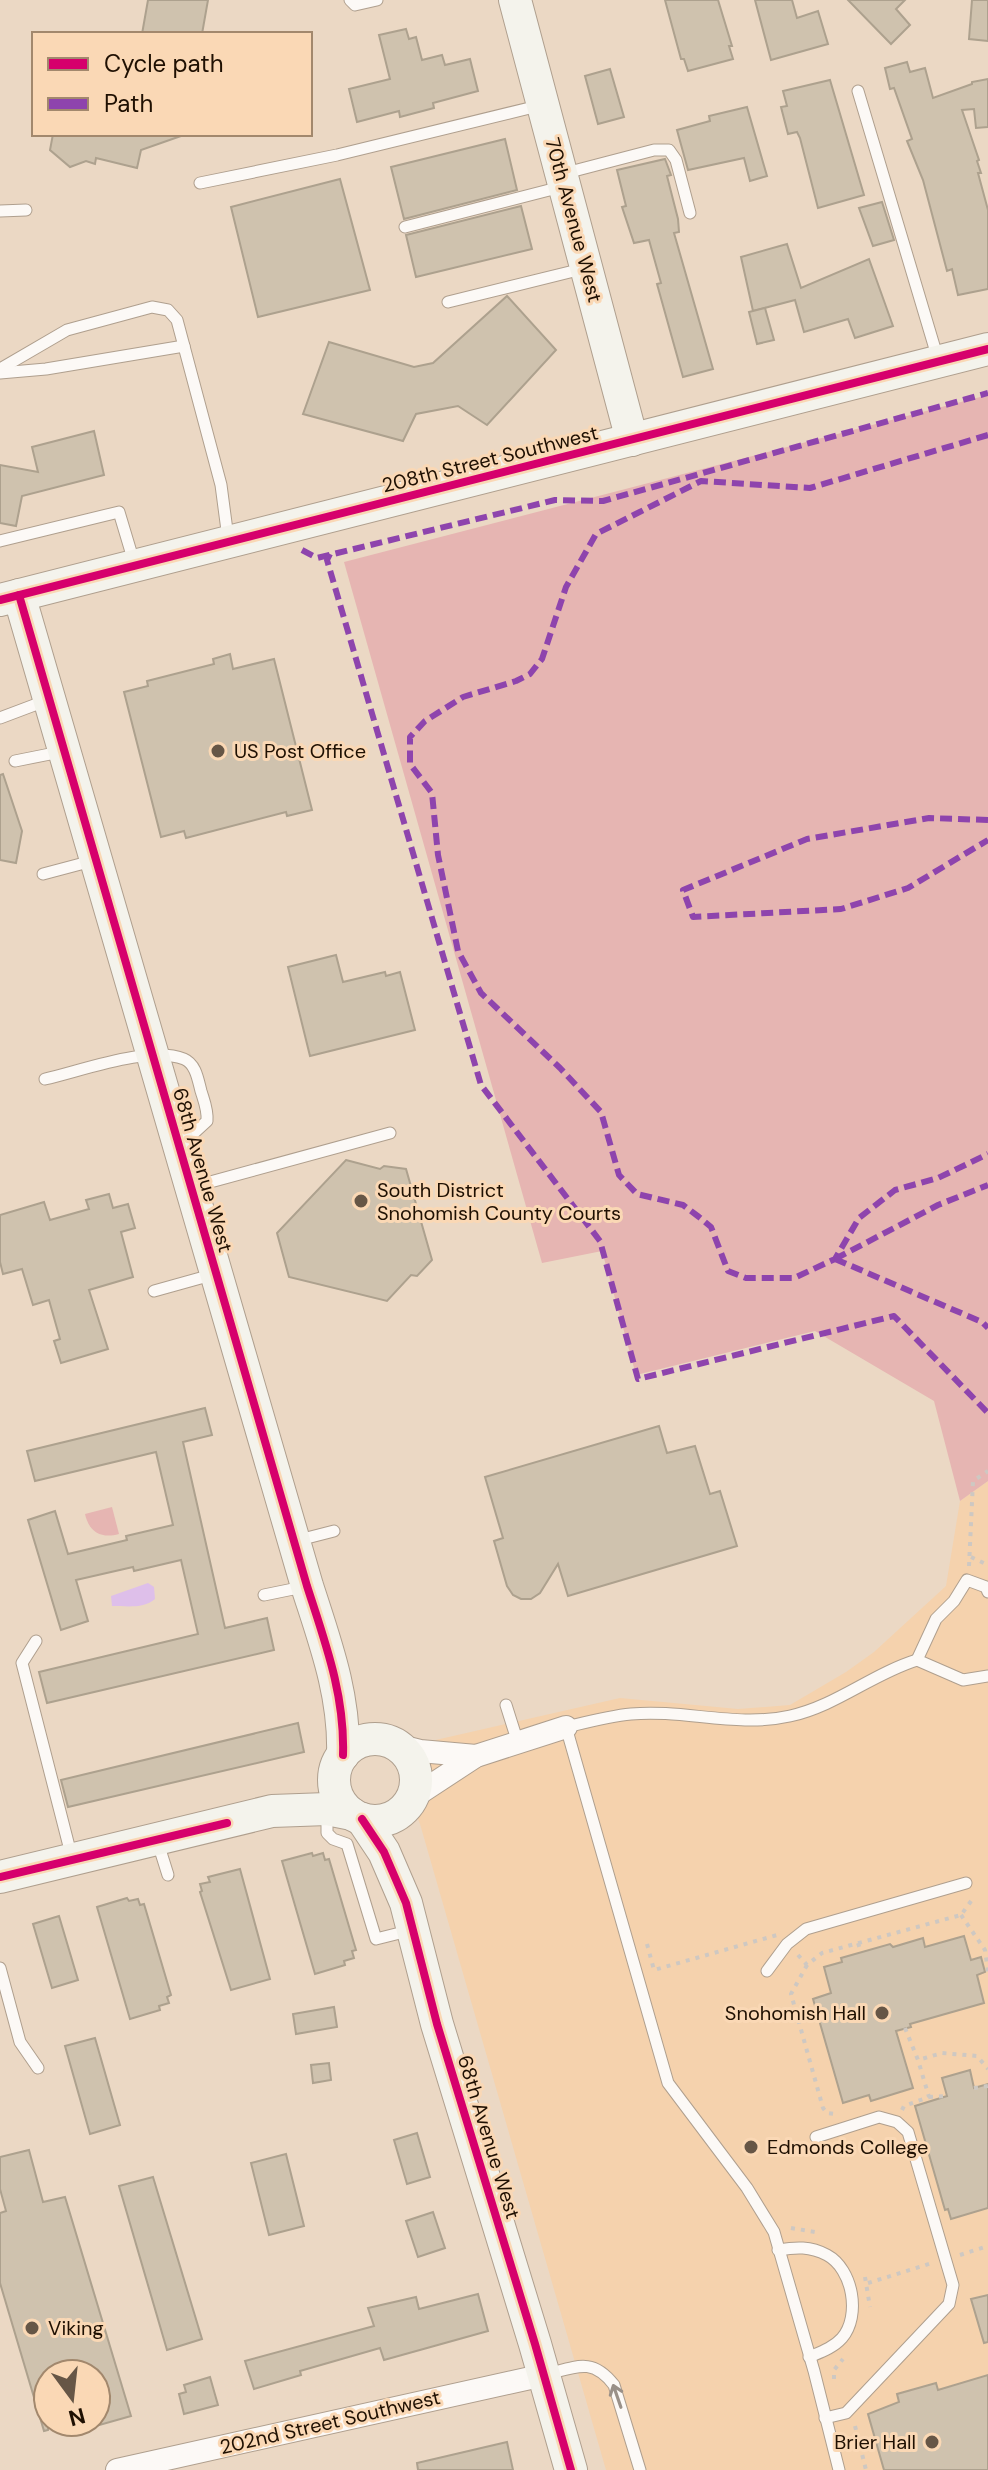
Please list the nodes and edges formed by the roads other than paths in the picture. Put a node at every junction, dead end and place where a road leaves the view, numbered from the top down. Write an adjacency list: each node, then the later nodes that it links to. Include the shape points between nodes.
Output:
1 (350, 0): 2 (lane, via 355,5)
2 (377, 0)
3 (515, 0): 5 (street, 70th Avenue West)
4 (858, 91): 16 (lane)
5 (543, 105): 6 (street, 70th Avenue West); 7 (lane)
6 (564, 180): 10 (lane, via 654,150 669,150); 11 (lane); 12 (street, 70th Avenue West)
7 (200, 183)
8 (26, 210): 9 (lane)
9 (0, 211)
10 (690, 213)
11 (405, 227)
12 (587, 268): 13 (lane); 18 (street, 70th Avenue West)
13 (448, 302)
14 (184, 346): 17 (lane, via 46,369); 17 (lane, via 177,320 168,310 152,307 67,330); 20 (lane, via 221,485)
15 (988, 349): 16 (street, 208th Street Southwest)
16 (939, 362): 18 (street, 208th Street Southwest)
17 (0, 371)
18 (632, 440): 20 (street, 208th Street Southwest)
19 (0, 541): 21 (lane, via 119,512)
20 (229, 542): 21 (street, 208th Street Southwest)
21 (135, 566): 22 (street, 208th Street Southwest)
22 (10, 598): 23 (street, 68th Avenue West)
23 (49, 700): 24 (lane); 25 (street, 68th Avenue West)
24 (0, 718)
25 (64, 751): 26 (lane); 27 (street, 68th Avenue West)
26 (15, 761)
27 (96, 860): 28 (lane); 29 (street, 68th Avenue West)
28 (43, 874)
29 (153, 1055): 30 (lane); 32 (street, 68th Avenue West)
30 (45, 1079)
31 (390, 1133): 32 (lane)
32 (191, 1187): 33 (street, 68th Avenue West)
33 (216, 1274): 34 (lane); 36 (street, 68th Avenue West)
34 (154, 1291)
35 (334, 1531): 36 (lane)
36 (294, 1541): 37 (street, 68th Avenue West)
37 (307, 1586): 39 (lane); 42 (street, 68th Avenue West)
38 (988, 1592): 41 (lane, via 967,1580 936,1619)
39 (264, 1595)
40 (36, 1641): 54 (lane, via 22,1663)
41 (917, 1660): 43 (lane, via 963,1680); 45 (lane, via 790,1716 755,1720 632,1713)
42 (336, 1676): 46 (street, 68th Avenue West); 49 (street, 68th Avenue West, via 344,1735)
43 (988, 1676)
44 (506, 1705): 47 (lane)
45 (566, 1727): 47 (street); 63 (lane, via 668,2083 765,2214)
46 (390, 1743): 48 (street); 49 (street, via 362,1742); 50 (street, via 412,1763 415,1786)
47 (518, 1743): 48 (street)
48 (476, 1756): 50 (street)
49 (340, 1760): 51 (street, via 322,1780); 52 (street, via 334,1776)
50 (408, 1803): 52 (street, via 385,1820); 58 (street, 68th Avenue West, via 402,1848)
51 (272, 1811): 52 (street); 53 (street)
52 (347, 1814): 58 (street, 68th Avenue West, via 384,1852); 58 (lane, via 327,1833 347,1844 376,1939)
53 (157, 1839): 54 (street); 55 (lane)
54 (73, 1860): 56 (street)
55 (168, 1875)
56 (0, 1877)
57 (966, 1883): 60 (lane, via 806,1929)
58 (409, 1916): 65 (street, 68th Avenue West)
59 (0, 1968): 61 (lane, via 20,2042)
60 (767, 1971)
61 (38, 2068)
62 (816, 2137): 66 (lane, via 879,2117 908,2132 953,2285 949,2304 846,2413)
63 (778, 2250): 64 (lane); 64 (lane, via 804,2246 829,2255 850,2287 854,2308 842,2338)
64 (809, 2357): 66 (lane)
65 (544, 2375): 67 (street, 202nd Street Southwest); 68 (street, 68th Avenue West); 69 (lane, one-way to 65, via 614,2385 605,2374 583,2366)
66 (825, 2418): 70 (lane)
67 (117, 2470)
68 (571, 2470)
69 (640, 2470)
70 (839, 2470)

